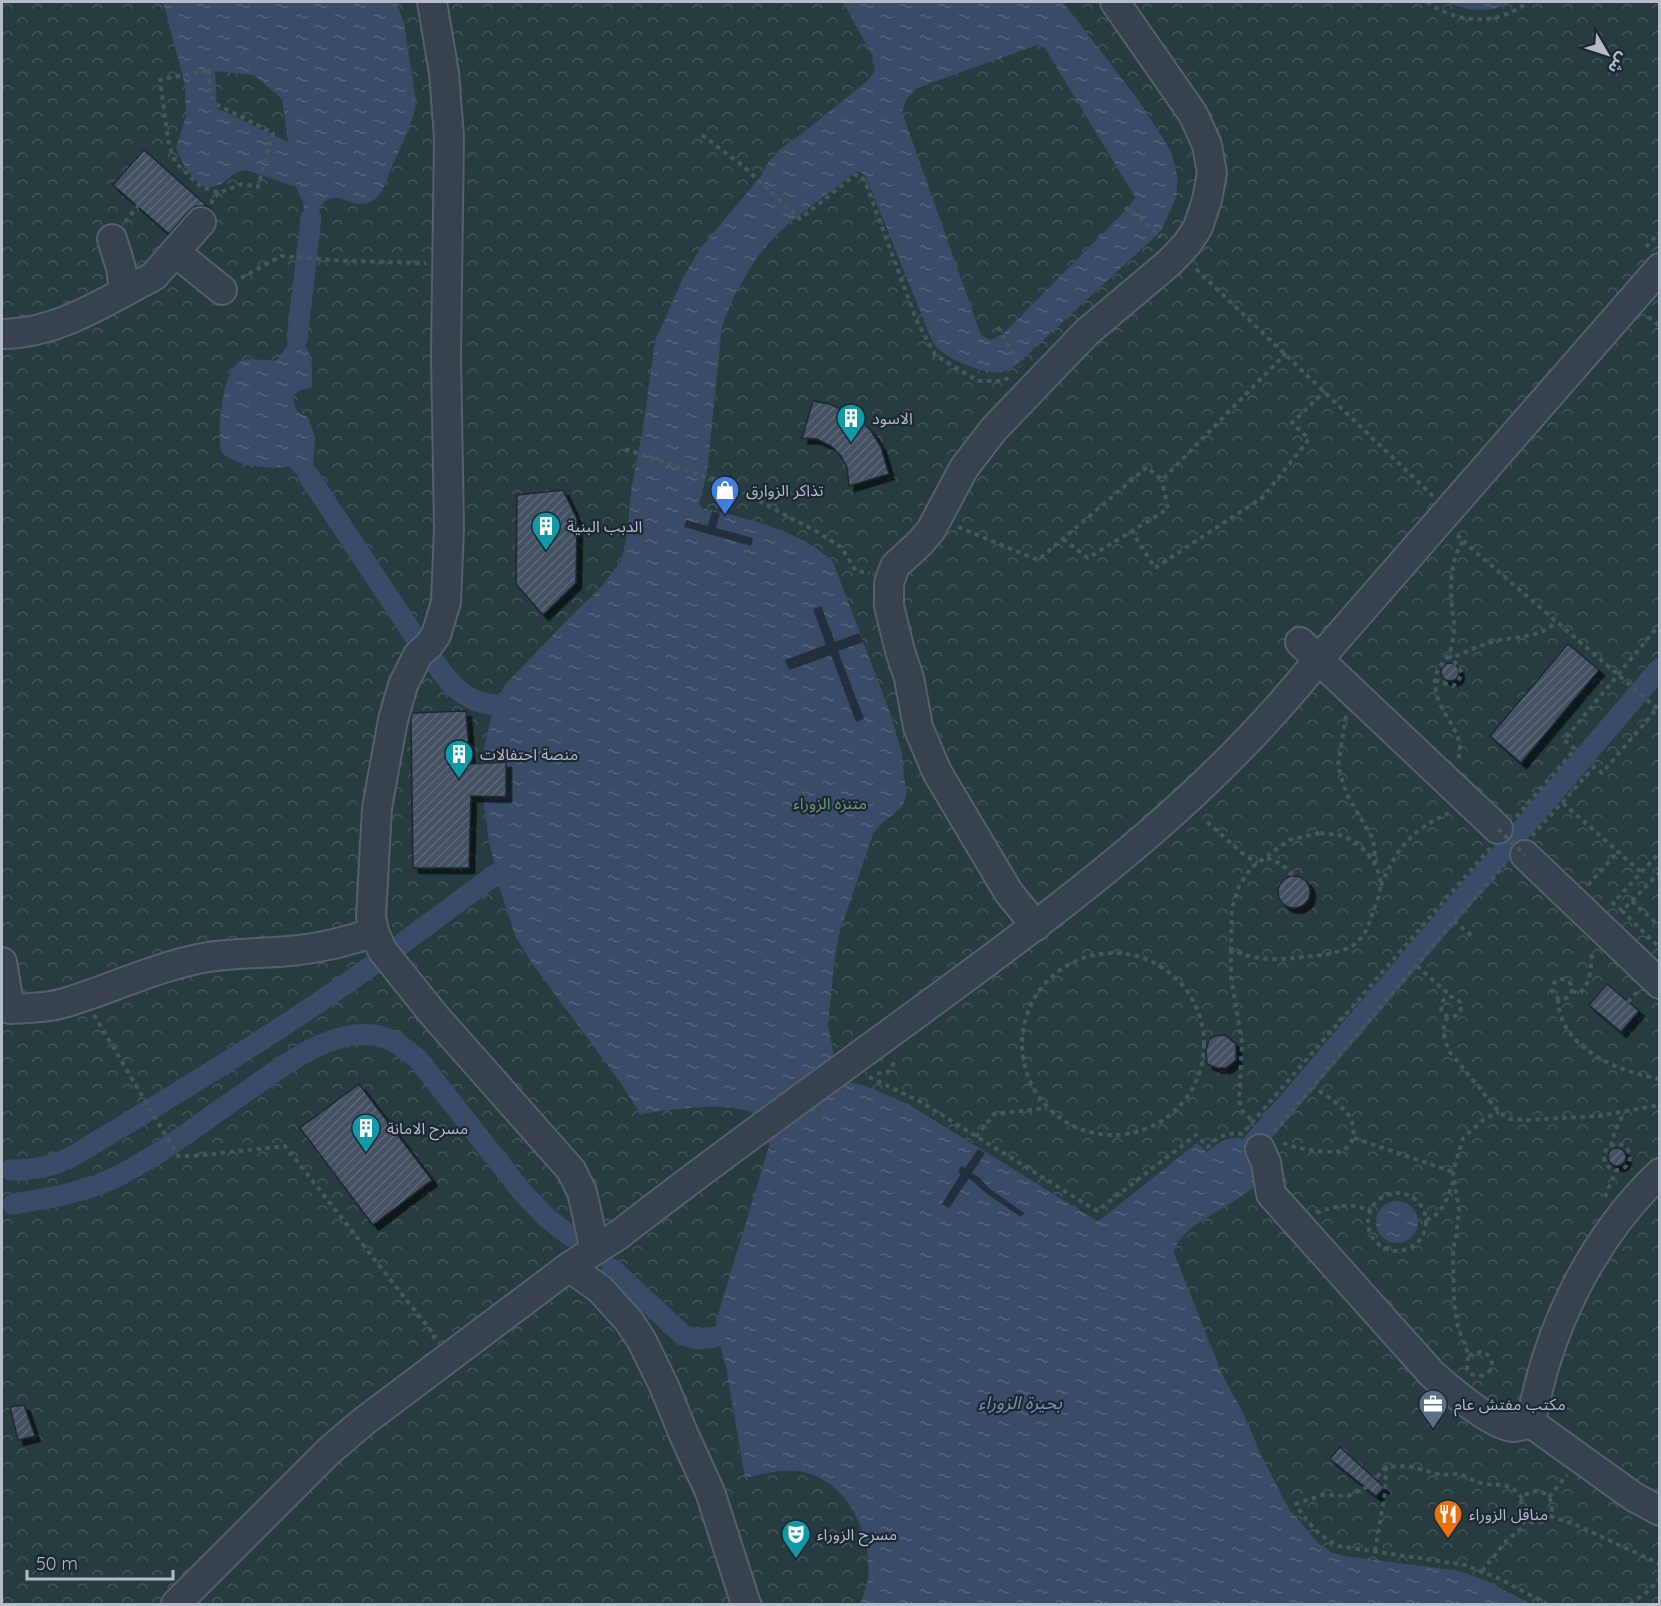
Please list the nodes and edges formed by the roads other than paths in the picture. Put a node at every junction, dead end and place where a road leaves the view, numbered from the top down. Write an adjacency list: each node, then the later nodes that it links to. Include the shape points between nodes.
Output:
1 (432, 2): 14 (street, via 444,73 449,137 446,602 436,635 411,667 393,720 377,808 371,916)
2 (1115, 2): 13 (street, via 1193,114 1207,146 1212,173 1198,227 1187,244 1169,245 1150,281 1087,332 1020,401 964,468 938,519 895,566 889,583 889,606 918,727 937,772 1009,892)
3 (201, 222): 5 (street)
4 (112, 239): 8 (street)
5 (176, 252): 7 (street); 8 (street, via 154,276)
6 (1659, 268): 10 (street, via 1453,522)
7 (222, 290)
8 (124, 291): 9 (street, via 55,325)
9 (2, 334)
10 (1310, 650): 11 (street); 13 (street, via 1243,748 1179,809)
11 (1498, 835)
12 (1525, 855): 16 (street)
13 (1036, 926): 20 (street)
14 (374, 932): 17 (street, via 325,946 238,953 175,964 62,1004); 20 (street, via 382,950 434,1015 571,1170 582,1192)
15 (2, 963): 17 (street)
16 (1659, 984)
17 (6, 1013)
18 (1259, 1133): 22 (street, via 1271,1194 1425,1367 1475,1409 1510,1427)
19 (1659, 1173): 22 (street, via 1616,1224 1583,1273 1551,1348)
20 (595, 1250): 21 (street)
21 (569, 1267): 24 (street, via 329,1451); 25 (street, via 600,1289 629,1321 646,1348 710,1492)
22 (1531, 1422): 23 (street)
23 (1659, 1512)
24 (176, 1605)
25 (746, 1605)

